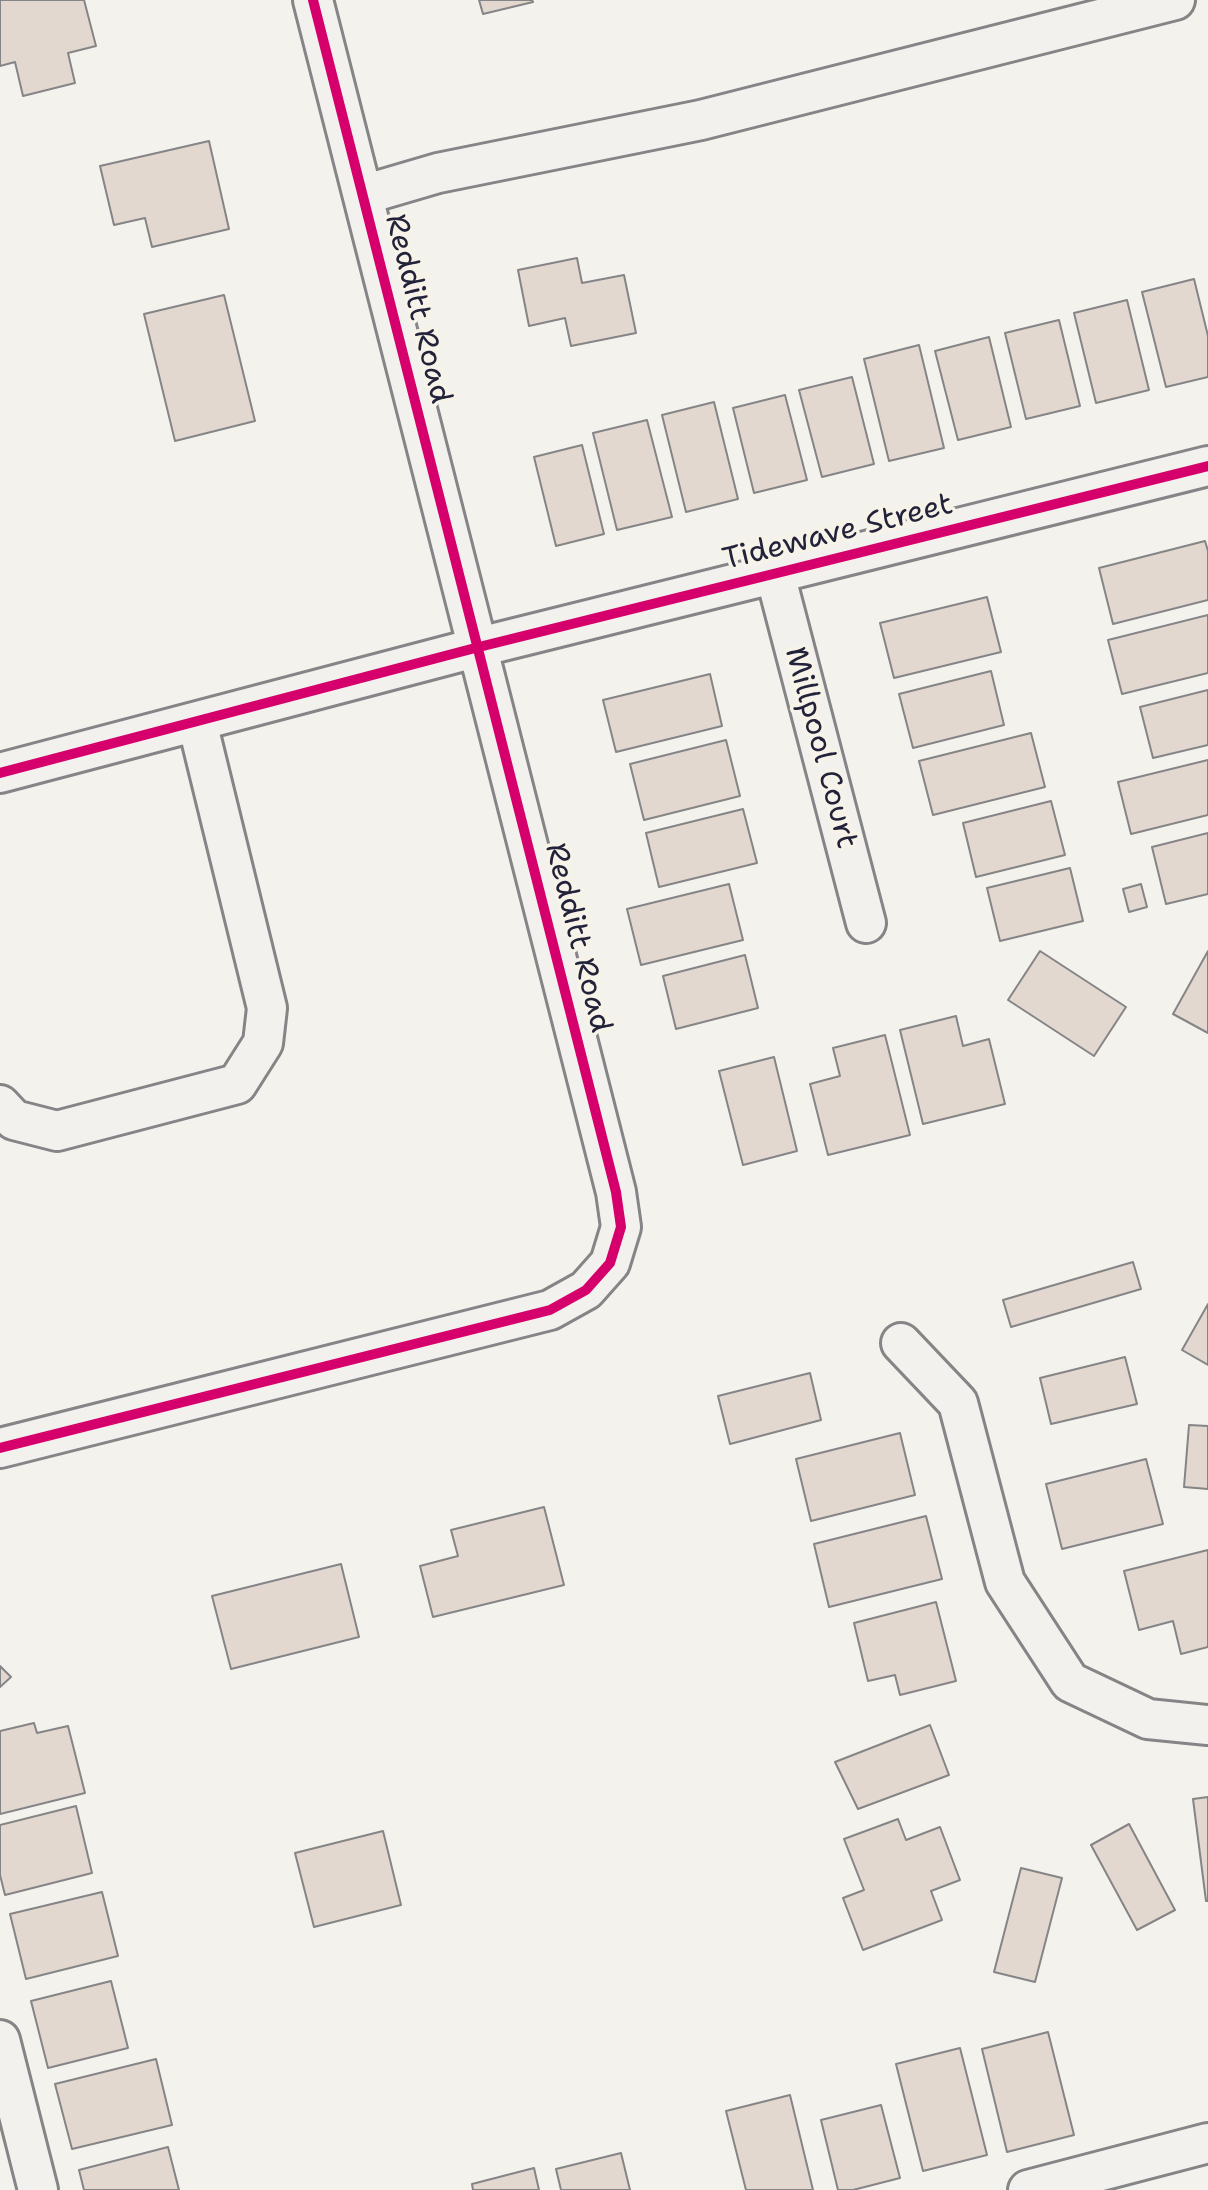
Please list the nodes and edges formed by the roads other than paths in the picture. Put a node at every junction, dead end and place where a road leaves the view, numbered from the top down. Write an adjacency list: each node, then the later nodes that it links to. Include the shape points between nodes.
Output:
1 (313, 0): 3 (street, Redditt Road)
2 (1175, 0): 3 (street, via 701,120 438,173)
3 (363, 195): 6 (street, Redditt Road)
4 (1208, 466): 5 (street, Tidewave Street)
5 (775, 574): 6 (street, Tidewave Street); 9 (street, Millpool Court)
6 (479, 647): 7 (street, Tidewave Street); 12 (street, Redditt Road, via 616,1192 621,1227 610,1263 586,1290 550,1310)
7 (197, 722): 8 (street, Tidewave Street); 10 (street, via 267,1008 263,1043 237,1084 57,1131 14,1120)
8 (0, 773)
9 (866, 923)
10 (0, 1105)
11 (901, 1343): 13 (street, via 958,1403 1005,1582 1070,1682 1148,1719)
12 (0, 1448)
13 (1208, 1725)
14 (0, 2040): 17 (street)
15 (1208, 2143): 16 (street)
16 (1092, 2182): 18 (street)
17 (38, 2190)
18 (1028, 2190)

